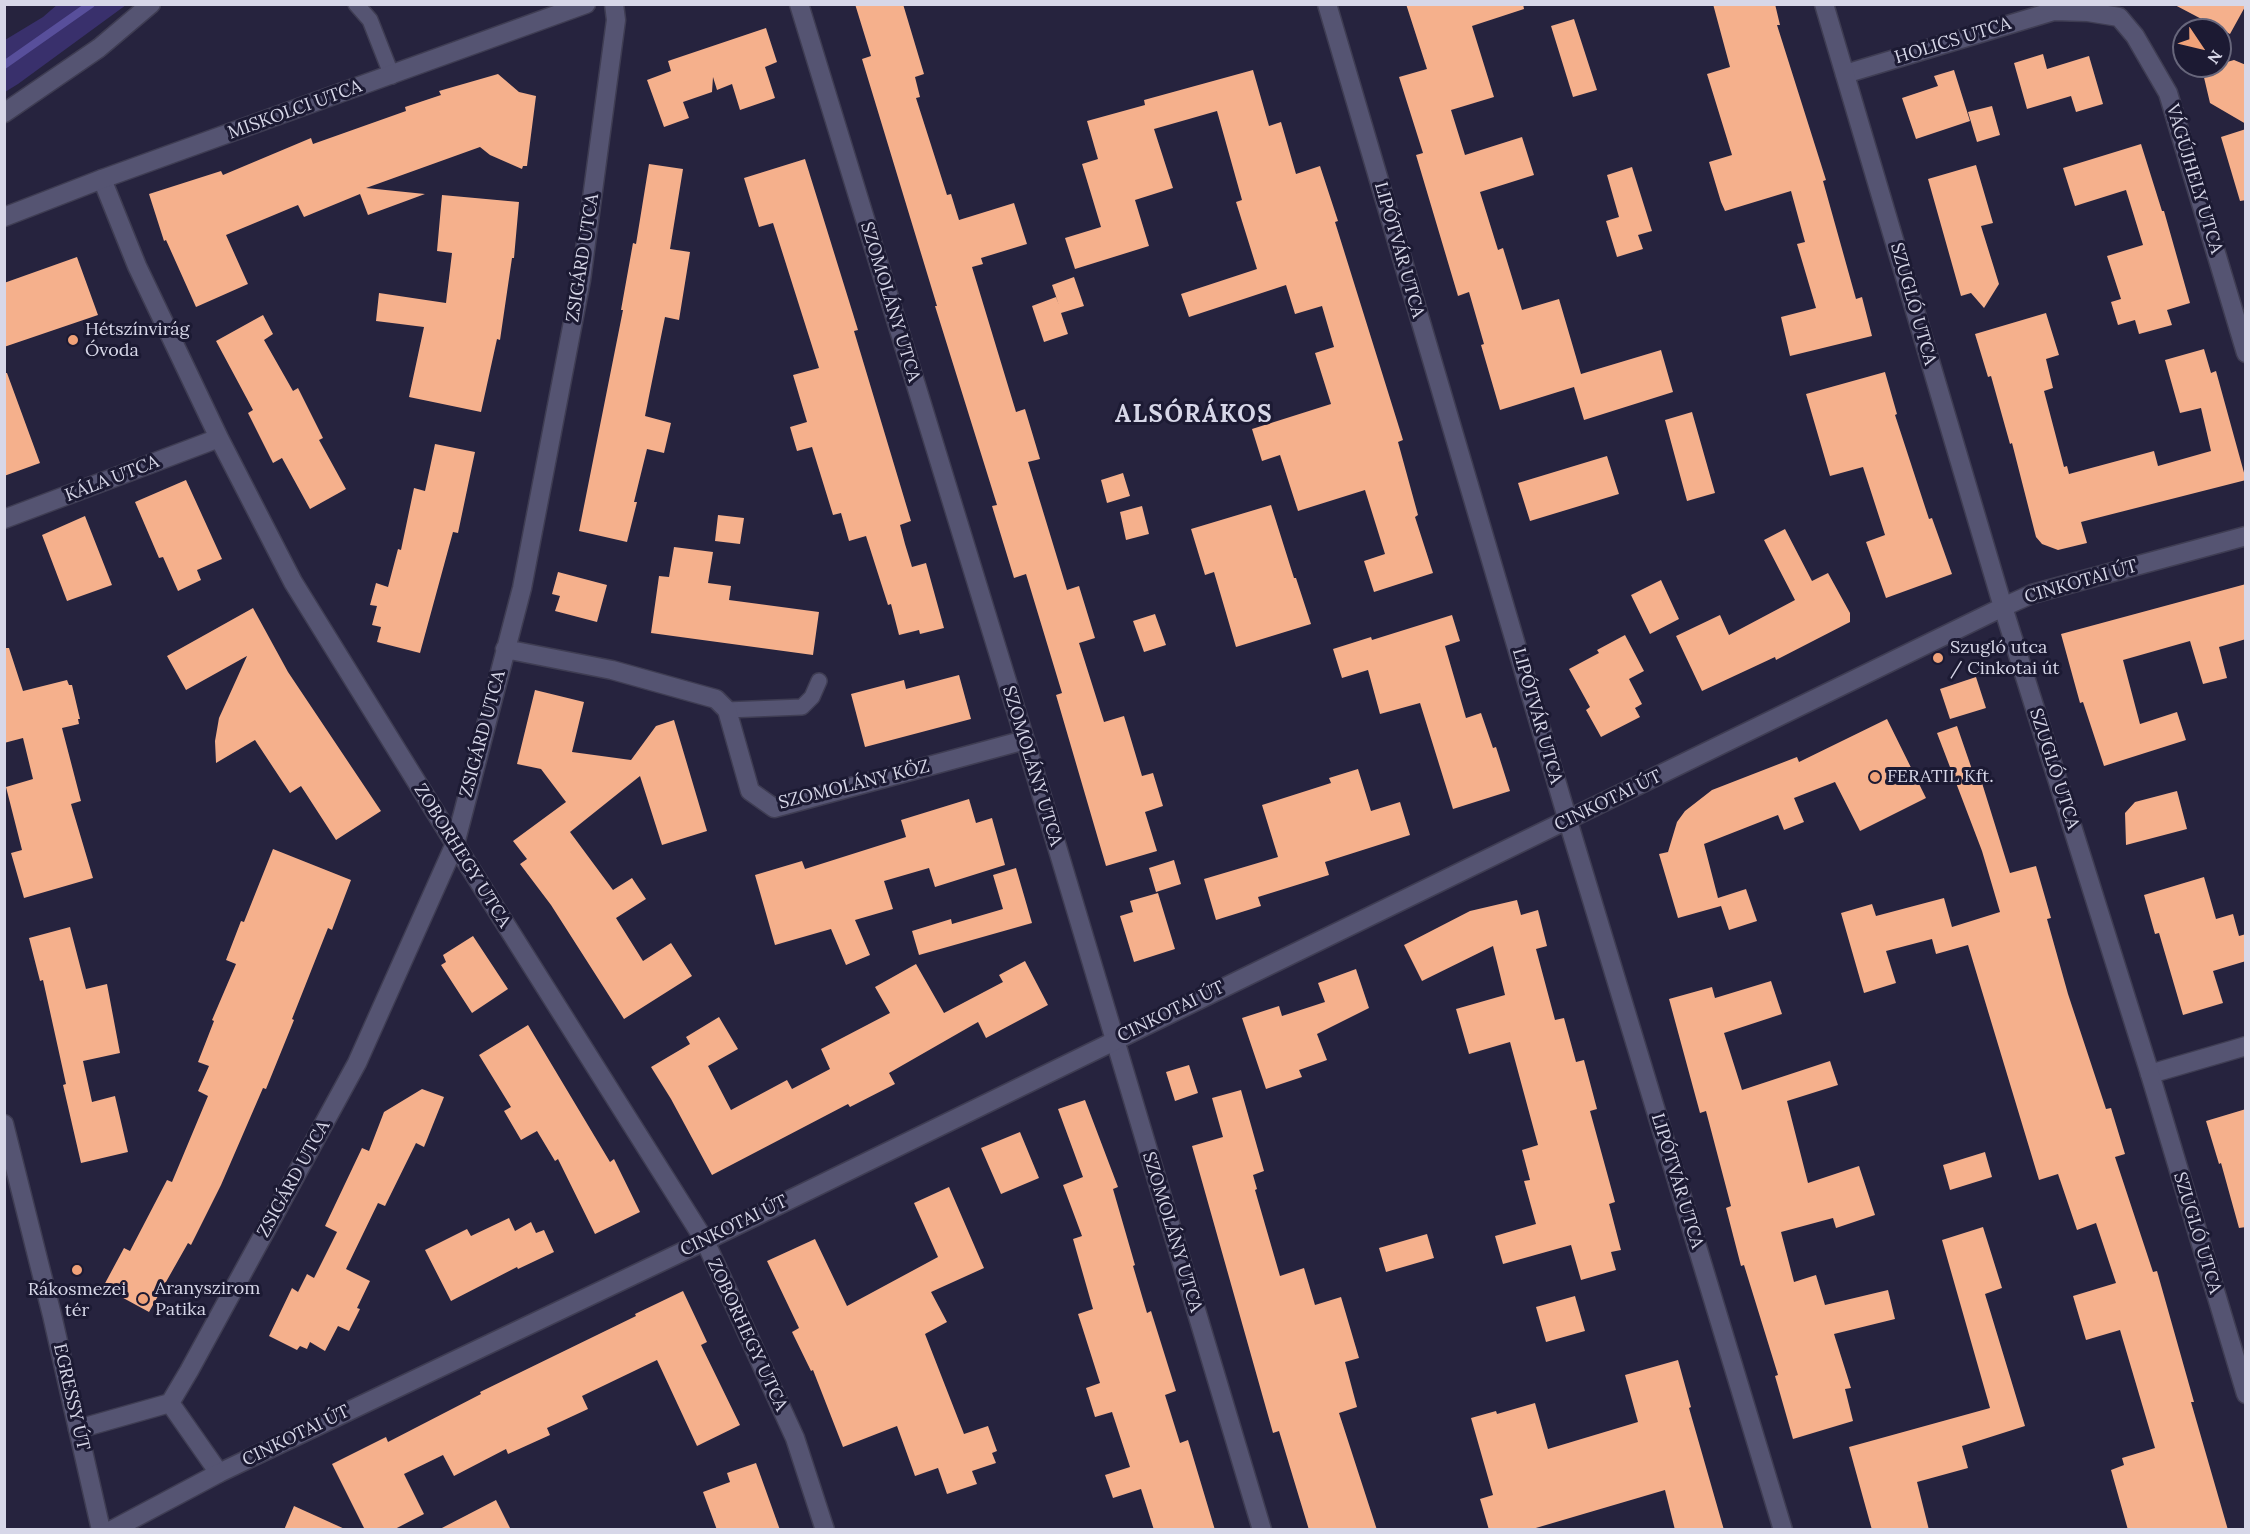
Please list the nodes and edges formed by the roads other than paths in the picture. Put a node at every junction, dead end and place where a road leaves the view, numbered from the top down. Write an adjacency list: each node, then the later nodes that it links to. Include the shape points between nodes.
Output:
1 (151, 4): 11 (street, via 99,48)
2 (356, 4): 10 (lane, via 370,20)
3 (586, 4): 10 (street, MISKOLCI UTCA)
4 (614, 4): 19 (street, ZSIGÁRD UTCA, via 616,20 581,280 522,588)
5 (799, 4): 22 (street, SZOMOLÁNY UTCA)
6 (1327, 4): 23 (street, LIPÓTVÁR UTCA)
7 (1824, 4): 9 (street, SZUGLÓ UTCA)
8 (2122, 11): 9 (street, HOLICS UTCA, via 2054,10); 14 (street, VÁGÚJHELY UTCA, via 2168,93)
9 (1845, 74): 18 (street, SZUGLÓ UTCA)
10 (392, 76): 12 (street, MISKOLCI UTCA)
11 (4, 113)
12 (102, 179): 13 (street, MISKOLCI UTCA); 15 (street, ZOBORHEGY UTCA, via 137,266)
13 (4, 217)
14 (2246, 353)
15 (219, 438): 16 (street, KÁLA UTCA); 24 (street, ZOBORHEGY UTCA, via 293,582)
16 (4, 519)
17 (2246, 536): 18 (street, CINKOTAI ÚT, via 2032,594)
18 (2003, 607): 23 (street, CINKOTAI ÚT); 27 (street, SZUGLÓ UTCA)
19 (505, 649): 21 (street, via 612,670 716,699); 24 (street, ZSIGÁRD UTCA)
20 (819, 681): 21 (lane, via 802,707)
21 (727, 710): 22 (street, SZOMOLÁNY KÖZ, via 750,791 774,808)
22 (1025, 740): 25 (street, SZOMOLÁNY UTCA)
23 (1568, 821): 25 (street, CINKOTAI ÚT); 38 (street, LIPÓTVÁR UTCA)
24 (455, 844): 29 (street, ZOBORHEGY UTCA); 31 (street, ZSIGÁRD UTCA, via 357,1063)
25 (1115, 1039): 29 (street, CINKOTAI ÚT); 37 (street, SZOMOLÁNY UTCA)
26 (2246, 1046): 27 (street)
27 (2150, 1074): 30 (street, SZUGLÓ UTCA)
28 (4, 1124): 32 (street, EGRESSY ÚT)
29 (705, 1241): 33 (street, CINKOTAI ÚT); 36 (street, ZOBORHEGY UTCA, via 795,1438)
30 (2246, 1394)
31 (170, 1403): 32 (street); 33 (street)
32 (78, 1429): 34 (street, EGRESSY ÚT)
33 (219, 1473): 35 (street, CINKOTAI ÚT)
34 (101, 1530)
35 (112, 1530)
36 (825, 1530)
37 (1262, 1530)
38 (1783, 1530)

